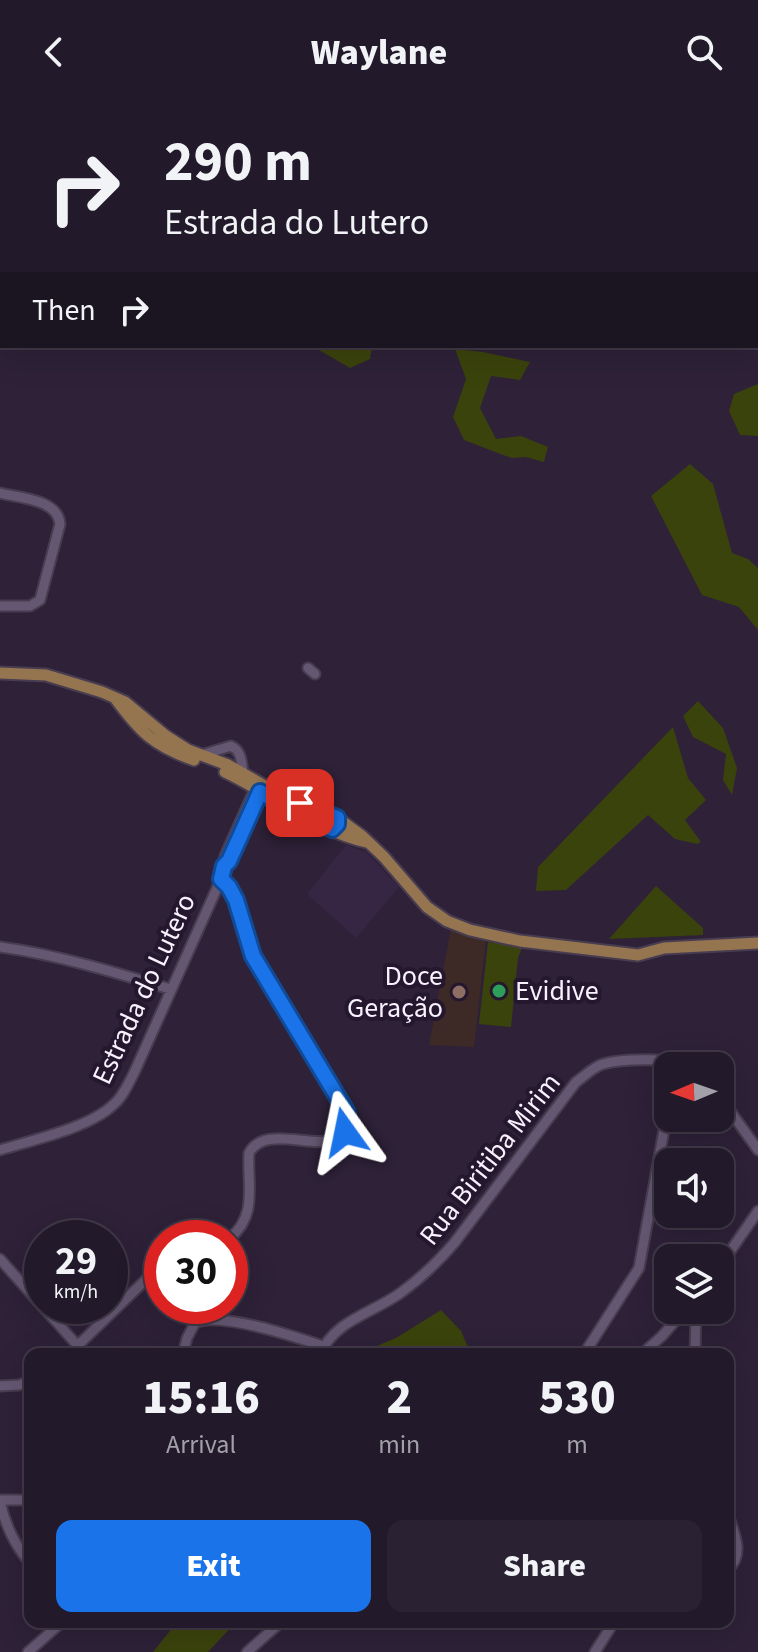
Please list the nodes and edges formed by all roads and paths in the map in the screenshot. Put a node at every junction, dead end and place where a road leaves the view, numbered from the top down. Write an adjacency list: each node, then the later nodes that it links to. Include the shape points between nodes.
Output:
1 (0, 493): 2 (street, via 45,505 60,524 40,600 30,606)
2 (0, 606)
3 (0, 673): 4 (main road, via 46,675 114,696 135,708)
4 (152, 733): 5 (main road); 7 (main road, via 171,751)
5 (201, 755): 6 (main road); 6 (street, via 235,749)
6 (243, 772): 8 (main road)
7 (258, 790): 8 (main road, via 302,815); 9 (street, Estrada do Lutero, via 225,856)
8 (335, 824): 10 (main road, via 355,830 427,907 470,930 638,955 664,948)
9 (221, 879): 12 (street, Estrada do Lutero); 19 (street, via 236,900 253,956 348,1119 345,1132 335,1140 281,1139 252,1146)
10 (758, 943)
11 (0, 947): 12 (street, via 75,961)
12 (170, 989): 16 (street, Estrada do Lutero, via 134,1073 112,1107 88,1121)
13 (654, 1062): 31 (street, Rua Biritiba Mirim, via 603,1064 576,1082 435,1266 397,1295 351,1319)
14 (734, 1117): 17 (street)
15 (664, 1132): 32 (street, via 639,1268)
16 (0, 1150)
17 (758, 1150)
18 (758, 1211): 20 (street)
19 (245, 1220)
20 (734, 1246)
21 (0, 1259): 23 (street)
22 (144, 1282): 27 (street)
23 (24, 1286)
24 (58, 1324): 27 (street)
25 (673, 1324): 33 (street)
26 (696, 1324): 34 (street)
27 (78, 1346): 28 (street)
28 (76, 1348)
29 (184, 1348): 30 (street, via 195,1323 209,1319 269,1328)
30 (317, 1348)
31 (323, 1348)
32 (588, 1348)
33 (649, 1348)
34 (695, 1348)
35 (24, 1383): 36 (street)
36 (0, 1386)
37 (24, 1500): 38 (street)
38 (0, 1501): 40 (street, via 12,1539)
39 (734, 1538): 41 (street)
40 (24, 1555)
41 (734, 1564)
42 (55, 1628): 45 (street)
43 (274, 1628): 46 (street)
44 (610, 1628): 47 (street)
45 (28, 1652)
46 (247, 1652)
47 (595, 1652)

